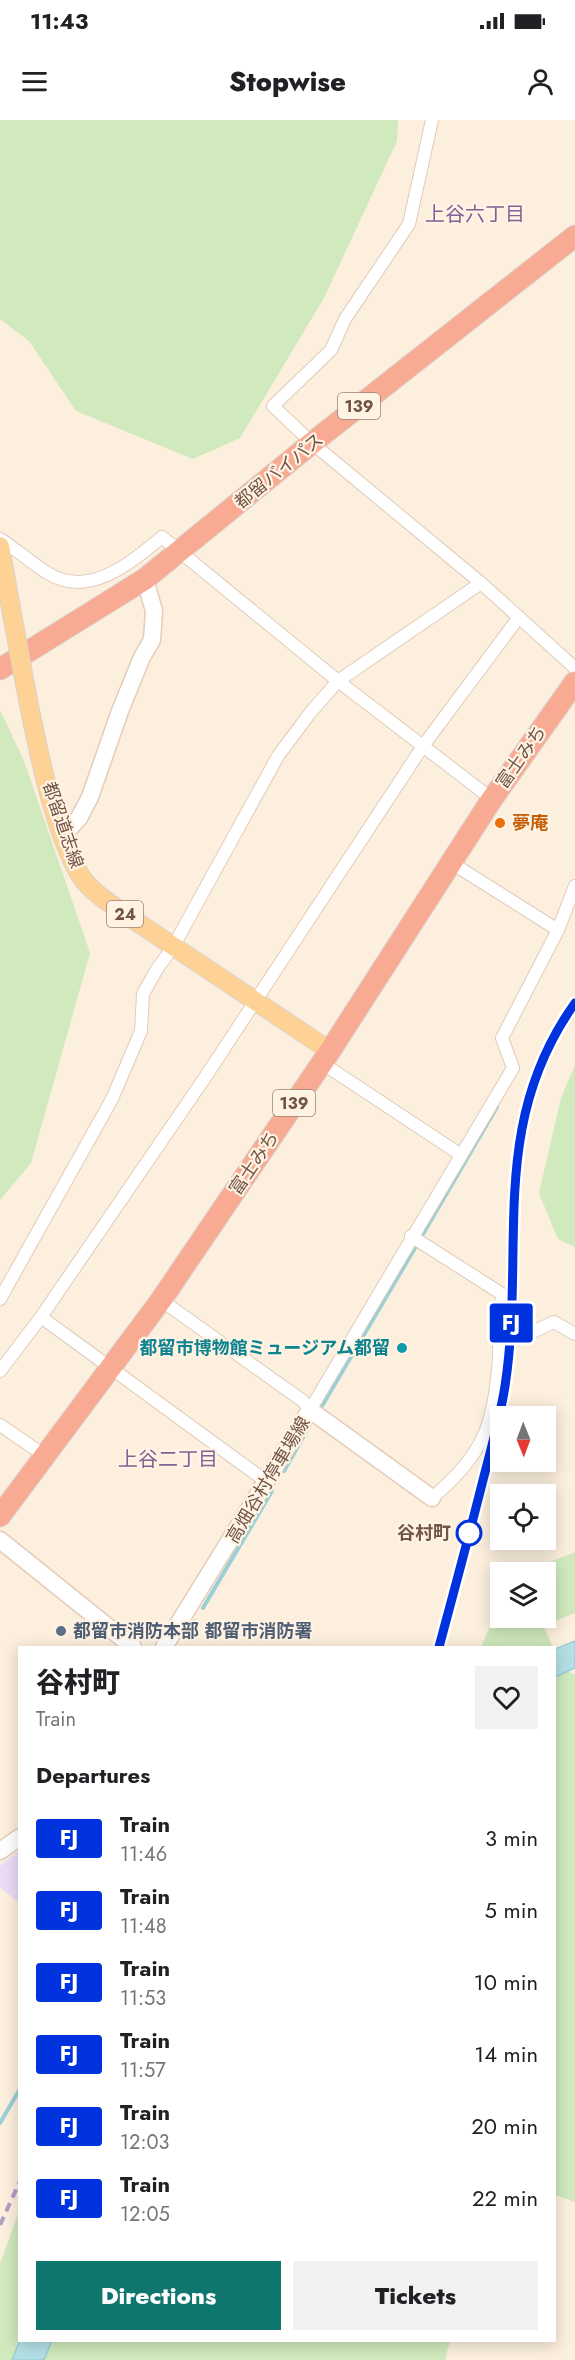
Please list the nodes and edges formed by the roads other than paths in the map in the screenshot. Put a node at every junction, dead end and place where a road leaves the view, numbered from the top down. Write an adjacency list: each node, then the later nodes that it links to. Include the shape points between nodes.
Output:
1 (432, 120): 3 (street, via 409,224 345,319 331,350 273,406)
2 (575, 236): 3 (highway, 都留バイパス / 139)
3 (312, 443): 6 (highway, 都留バイパス / 139); 8 (street)
4 (0, 539): 6 (street, via 47,573 67,582 112,574 162,537)
5 (0, 546): 16 (main road, 都留道志線 / 24, bridge, via 27,695)
6 (182, 551): 7 (highway, 都留バイパス / 139); 12 (street)
7 (145, 579): 11 (highway, 都留バイパス / 139); 16 (main road, via 154,611 152,640 120,711 90,797 79,818)
8 (481, 583): 9 (street); 12 (street)
9 (519, 617): 10 (street); 14 (street)
10 (575, 668)
11 (0, 669)
12 (338, 681): 14 (street); 20 (street, via 278,756)
13 (571, 694): 15 (highway, 富士みち / 139)
14 (423, 746): 15 (street); 21 (street)
15 (492, 799): 17 (highway, 富士みち / 139)
16 (63, 835): 20 (main road, 都留道志線 / 24, via 81,877 100,897)
17 (450, 862): 19 (street); 22 (highway, 富士みち / 139)
18 (575, 886): 19 (street)
19 (558, 930): 23 (street, via 502,1038 513,1068)
20 (173, 947): 21 (main road, 都留道志線 / 24); 25 (street, via 143,994 141,1031 112,1099)
21 (255, 1002): 22 (main road, 都留道志線 / 24); 27 (street)
22 (326, 1057): 23 (street); 26 (highway, 富士みち / 139)
23 (461, 1155): 24 (street)
24 (411, 1236): 29 (street, via 502,1294); 32 (street)
25 (0, 1299)
26 (160, 1300): 30 (highway, 富士みち / 139); 32 (street, via 303,1401)
27 (41, 1317): 30 (street); 31 (street)
28 (575, 1335): 29 (street, via 554,1322)
29 (499, 1348): 36 (street, via 485,1433 453,1480)
30 (111, 1369): 34 (highway, 富士みち / 139); 35 (street)
31 (0, 1371)
32 (310, 1410): 35 (main road, 高畑谷村停車場線); 36 (main road, 高畑谷村停車場線)
33 (0, 1425): 34 (street)
34 (44, 1455): 37 (highway, 富士みち / 139)
35 (267, 1482): 40 (main road, 高畑谷村停車場線)
36 (432, 1498)
37 (0, 1516)
38 (0, 1540): 39 (main road)
39 (132, 1646)
40 (165, 1646)
41 (18, 1838): 42 (main road)
42 (0, 1851)

